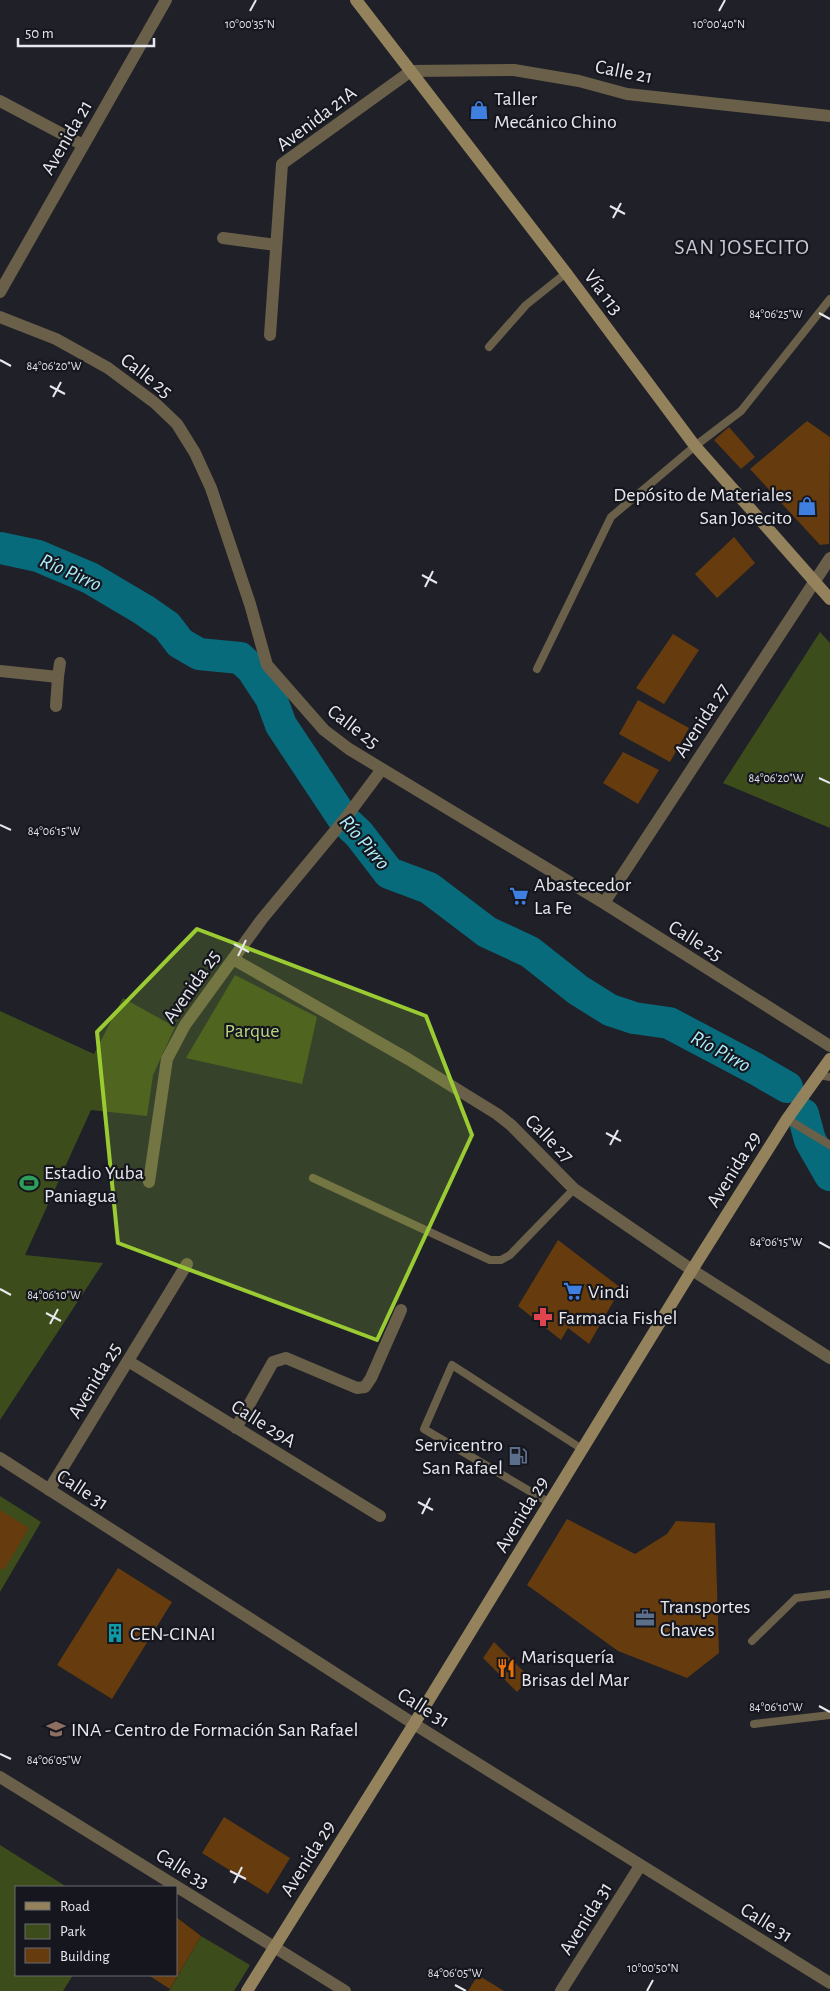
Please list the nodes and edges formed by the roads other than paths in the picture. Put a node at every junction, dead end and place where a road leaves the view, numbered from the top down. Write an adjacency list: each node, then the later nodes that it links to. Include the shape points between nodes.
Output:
1 (166, 0): 6 (street, Avenida 21)
2 (360, 3): 3 (main road, Vía 113)
3 (411, 71): 5 (street, Calle 21, via 514,70 579,81 628,94); 8 (street, Avenida 21A, via 282,164); 9 (main road, Vía 113)
4 (0, 101): 6 (street)
5 (830, 116)
6 (83, 146): 10 (street, Avenida 21)
7 (223, 238): 8 (street)
8 (276, 245): 13 (street, Avenida 21A)
9 (566, 273): 14 (lane, via 526,305); 15 (main road, Vía 113)
10 (0, 292)
11 (830, 299): 15 (lane, via 741,410)
12 (0, 317): 24 (street, Calle 25, via 56,339 108,368 177,424 211,488 267,665 324,730)
13 (270, 335)
14 (490, 347)
15 (695, 446): 17 (main road, Vía 113); 20 (lane, via 611,517)
16 (830, 558): 17 (street, Avenida 27)
17 (815, 582): 18 (main road, Vía 113); 25 (street, Avenida 27)
18 (830, 599)
19 (60, 663): 22 (street)
20 (537, 669)
21 (0, 671): 22 (street)
22 (58, 677): 23 (street)
23 (56, 706)
24 (382, 769): 25 (street, Calle 25); 26 (street, Avenida 25)
25 (604, 903): 27 (street, Calle 25)
26 (233, 959): 33 (street, Avenida 25, via 185,1025 168,1060); 34 (street, Calle 27, via 408,1058 497,1114)
27 (830, 1046)
28 (830, 1059): 29 (main road, Avenida 29)
29 (824, 1076): 30 (main road, Avenida 29)
30 (787, 1119): 31 (lane); 36 (main road, Avenida 29)
31 (830, 1145)
32 (313, 1178): 34 (lane, via 490,1260 501,1260 510,1255)
33 (149, 1182)
34 (574, 1190): 36 (street, Calle 27)
35 (187, 1264): 39 (street, Avenida 25)
36 (692, 1270): 38 (street, Calle 27); 41 (main road, Avenida 29)
37 (401, 1310): 40 (street, via 365,1387 357,1388 286,1358 280,1359 274,1362)
38 (830, 1358)
39 (128, 1361): 40 (street, Calle 29A); 43 (street, Avenida 25)
40 (236, 1428): 45 (street, Calle 29A)
41 (582, 1449): 44 (main road, Avenida 29); 44 (lane, via 452,1365 424,1429)
42 (0, 1458): 43 (street, Calle 31)
43 (49, 1490): 49 (street, Calle 31)
44 (550, 1503): 49 (main road, Avenida 29)
45 (380, 1516)
46 (830, 1594): 47 (lane, via 796,1598)
47 (752, 1641)
48 (830, 1715): 50 (lane)
49 (414, 1724): 52 (street, Calle 31); 55 (main road, Avenida 29)
50 (754, 1724)
51 (0, 1777): 53 (street, Calle 33)
52 (640, 1866): 56 (street, Calle 31); 59 (street, Avenida 31)
53 (177, 1886)
54 (178, 1887): 55 (street, Calle 33)
55 (274, 1946): 57 (main road, Avenida 29); 58 (street, Calle 33)
56 (830, 1983)
57 (246, 1991)
58 (345, 1991)
59 (562, 1991)

